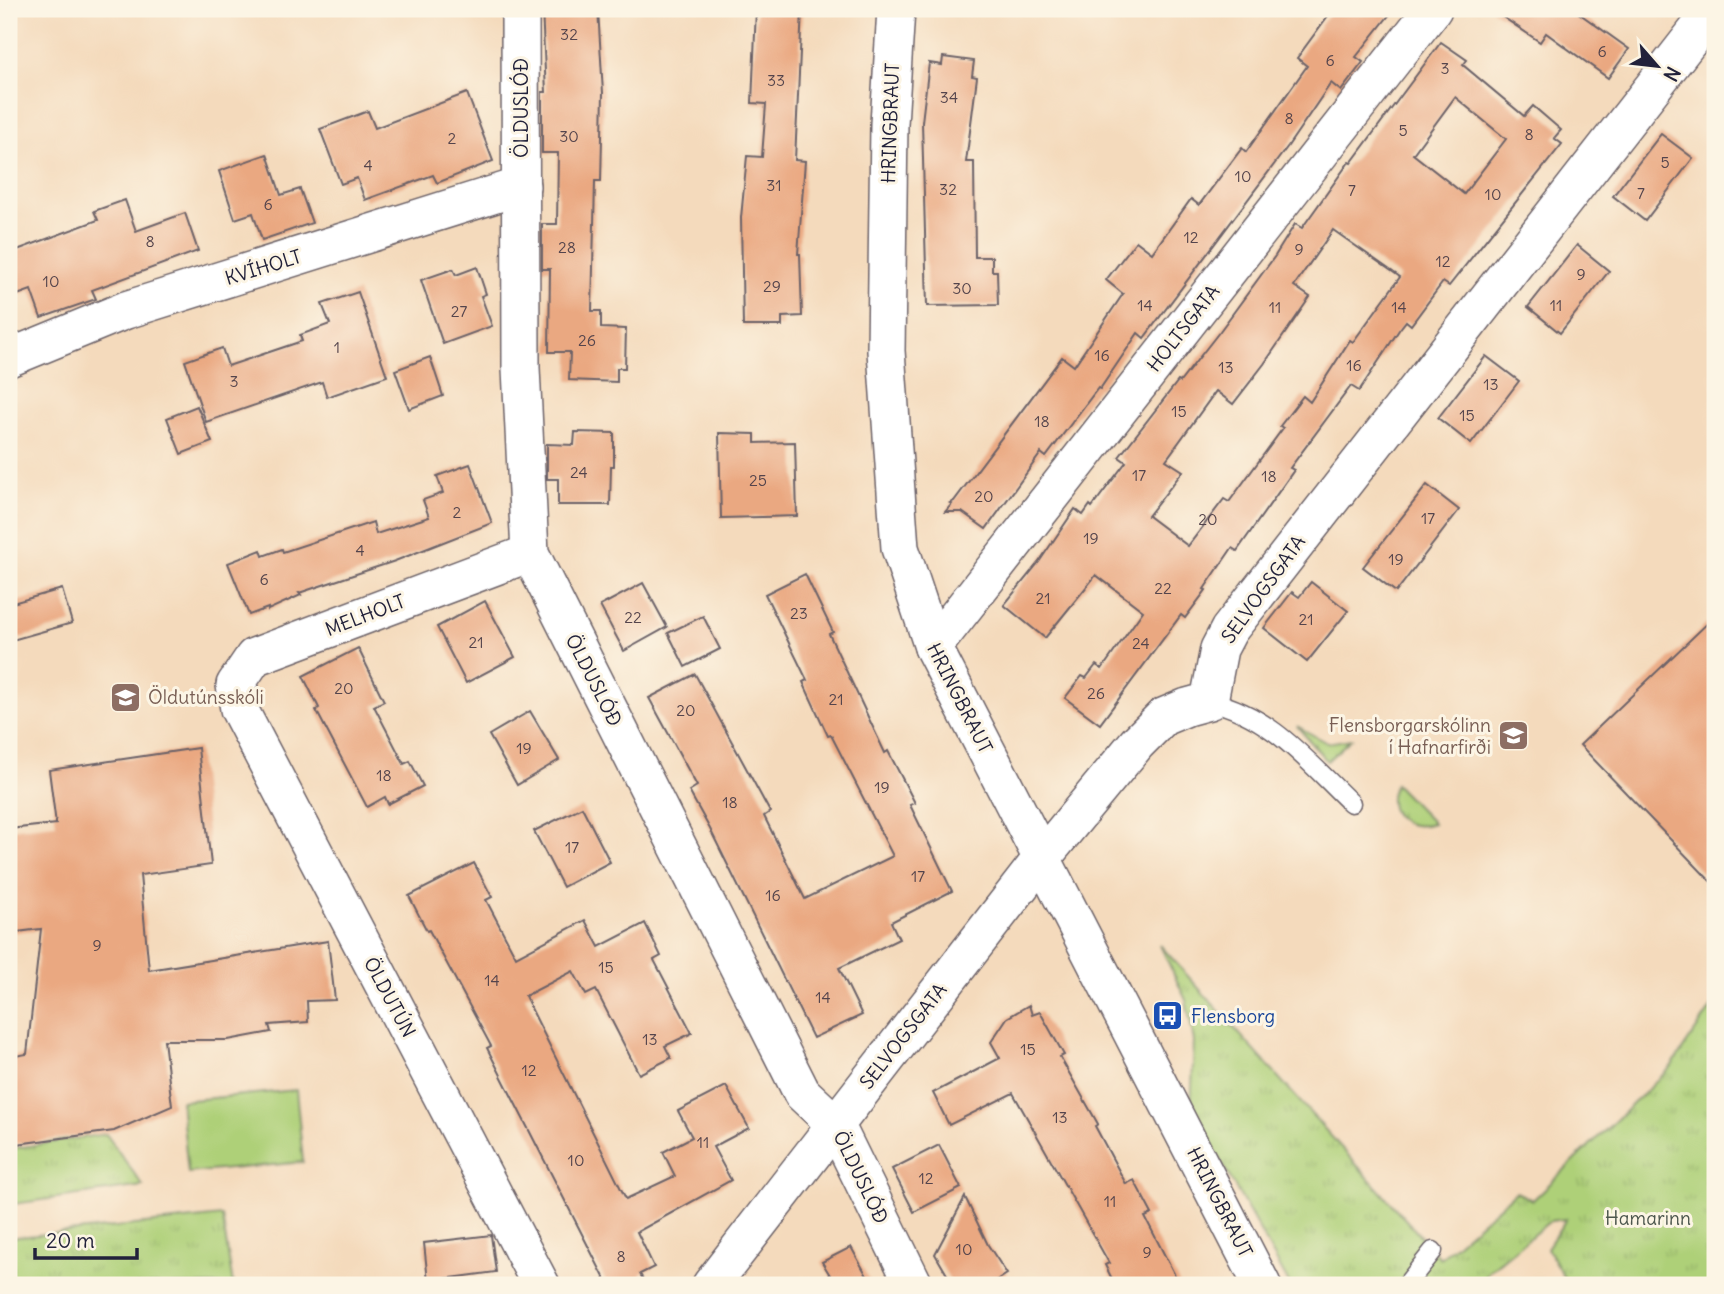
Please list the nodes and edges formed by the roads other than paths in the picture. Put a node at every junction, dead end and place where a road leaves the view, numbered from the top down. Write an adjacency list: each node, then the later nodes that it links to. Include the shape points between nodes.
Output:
1 (520, 9): 5 (street, ÖLDUSLÓÐ)
2 (895, 9): 8 (street, HRINGBRAUT, via 886,351 900,548)
3 (1433, 9): 8 (street, HOLTSGATA)
4 (1714, 9): 9 (street, SELVOGSGATA, via 1229,630 1219,649)
5 (522, 186): 6 (street, KVÍHOLT, via 126,310); 7 (street, ÖLDUSLÓÐ, via 521,368)
6 (9, 358)
7 (530, 553): 10 (street, MELHOLT, via 254,657 235,685); 13 (street, ÖLDUSLÓÐ, via 802,1093)
8 (933, 647): 12 (street, HRINGBRAUT)
9 (1209, 701): 11 (lane, via 1232,706 1261,721); 12 (street, SELVOGSGATA, via 1163,717)
10 (239, 709): 15 (street, ÖLDUTÚN)
11 (1351, 803)
12 (1042, 858): 13 (street, SELVOGSGATA); 18 (street, HRINGBRAUT)
13 (835, 1124): 16 (street, SELVOGSGATA); 17 (street, ÖLDUSLÓÐ)
14 (1433, 1251): 19 (lane)
15 (541, 1285)
16 (711, 1285)
17 (914, 1285)
18 (1262, 1285)
19 (1406, 1285)

